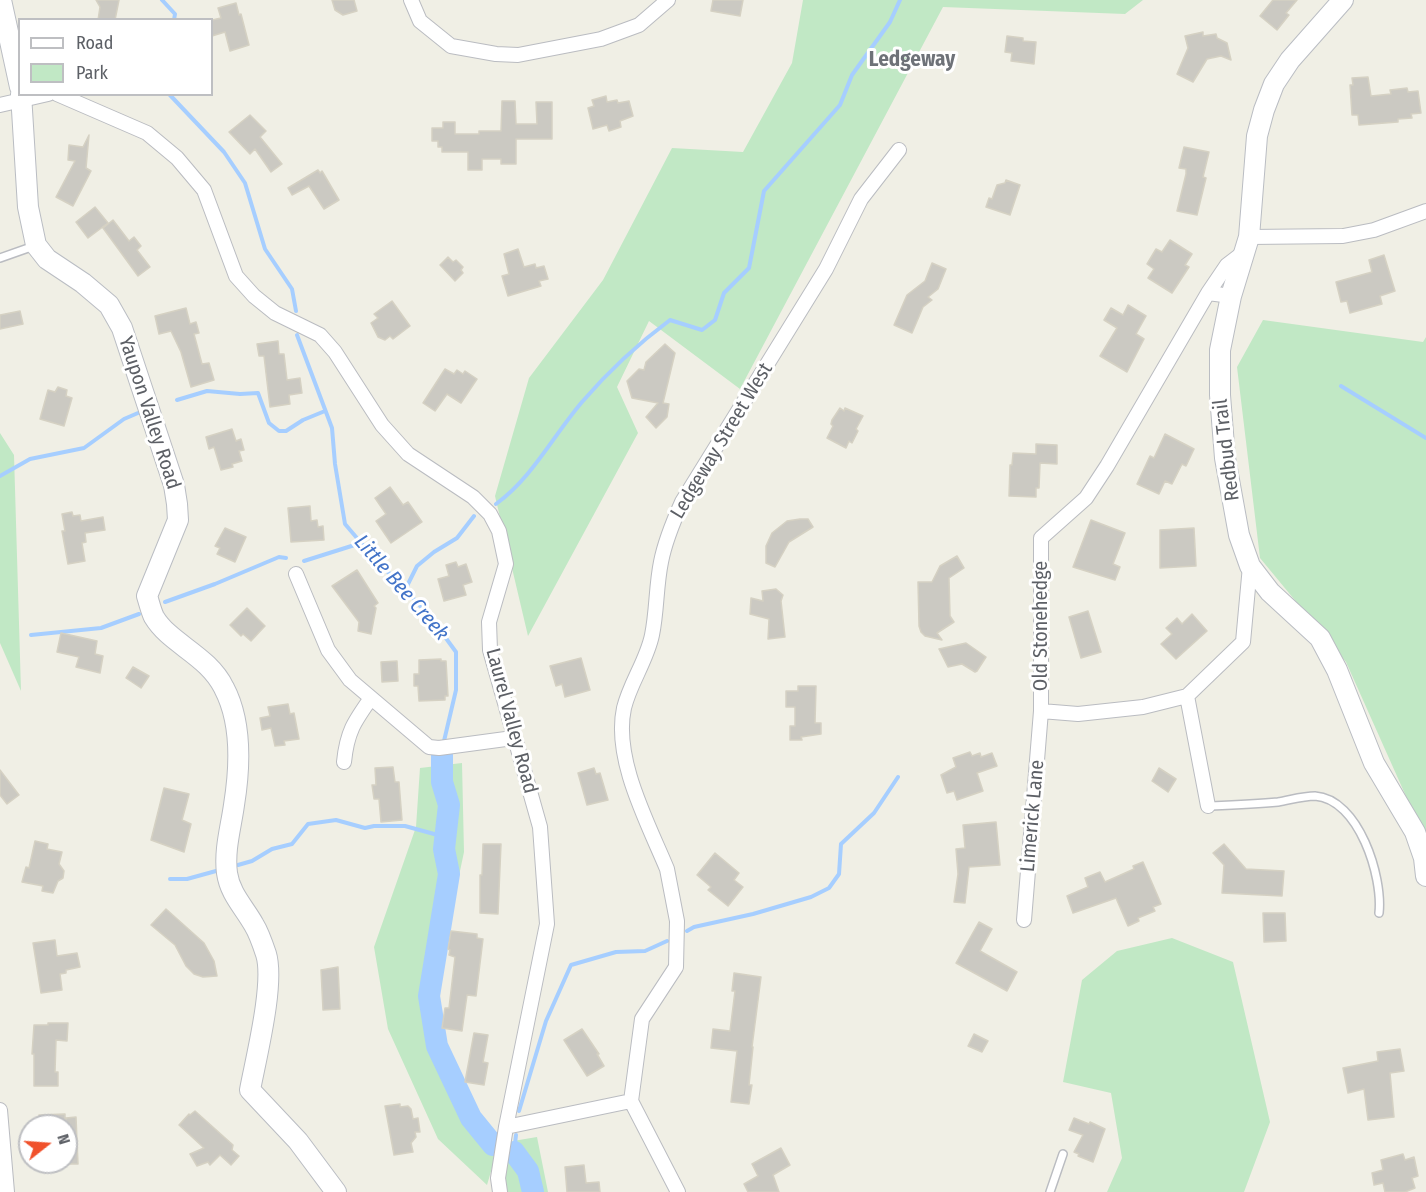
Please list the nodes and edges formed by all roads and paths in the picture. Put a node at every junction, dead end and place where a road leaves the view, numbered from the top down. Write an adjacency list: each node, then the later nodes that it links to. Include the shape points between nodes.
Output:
1 (1, 0): 5 (street)
2 (411, 0): 3 (street, via 420,21 451,46 518,55 601,39 639,25)
3 (668, 0)
4 (1343, 0): 13 (street, Redbud Trail, via 1290,60 1264,110 1257,136)
5 (18, 80)
6 (18, 96): 9 (street)
7 (21, 96): 12 (street, via 28,207)
8 (62, 96): 22 (street, Laurel Valley Road, via 147,134 177,158 204,190 236,276 275,313 320,335 382,425 408,454 473,497 490,514 499,531 506,564 489,622 490,650)
9 (0, 105)
10 (899, 150): 28 (street, Ledgeway Street West, via 861,199 826,269 682,502 667,537 652,636 624,707 622,738 634,786 671,883 677,921 676,967 642,1019)
11 (1426, 211): 13 (street, via 1374,230)
12 (36, 245): 14 (lane); 33 (street, Yaupon Valley Road, via 46,259 109,305 118,320 174,485 178,520 147,596 154,617 215,673 232,706 239,765 227,873 233,895 255,926 267,957 269,985 250,1090 298,1141)
13 (1246, 245): 15 (street, Old Stonehedge); 16 (street, Redbud Trail)
14 (0, 258)
15 (1208, 292): 16 (street); 21 (street, Old Stonehedge, via 1086,498 1041,538)
16 (1231, 296): 17 (street, Redbud Trail, via 1220,350 1220,395 1225,458 1239,536)
17 (1250, 567): 19 (street, Old Stonehedge, via 1243,642); 25 (street, Redbud Trail, via 1270,592 1320,639 1337,670 1374,763 1416,832)
18 (296, 574): 20 (street, via 328,650 350,680)
19 (1187, 696): 21 (street, Old Stonehedge, via 1143,707 1077,714); 24 (street)
20 (371, 698): 22 (street, via 429,747); 23 (street, via 353,724)
21 (1041, 711): 27 (street, Limerick Lane)
22 (513, 738): 30 (street, Laurel Valley Road, via 540,826 547,924)
23 (344, 762)
24 (1208, 806): 26 (lane, via 1316,796 1334,804 1351,819 1367,844 1381,897)
25 (1426, 876)
26 (1379, 913)
27 (1024, 920)
28 (631, 1101): 30 (street); 35 (street)
29 (0, 1110): 32 (street)
30 (506, 1127): 34 (street, Laurel Valley Road, via 498,1178)
31 (1063, 1154): 36 (lane)
32 (7, 1192)
33 (336, 1192)
34 (500, 1192)
35 (678, 1192)
36 (1050, 1192)

